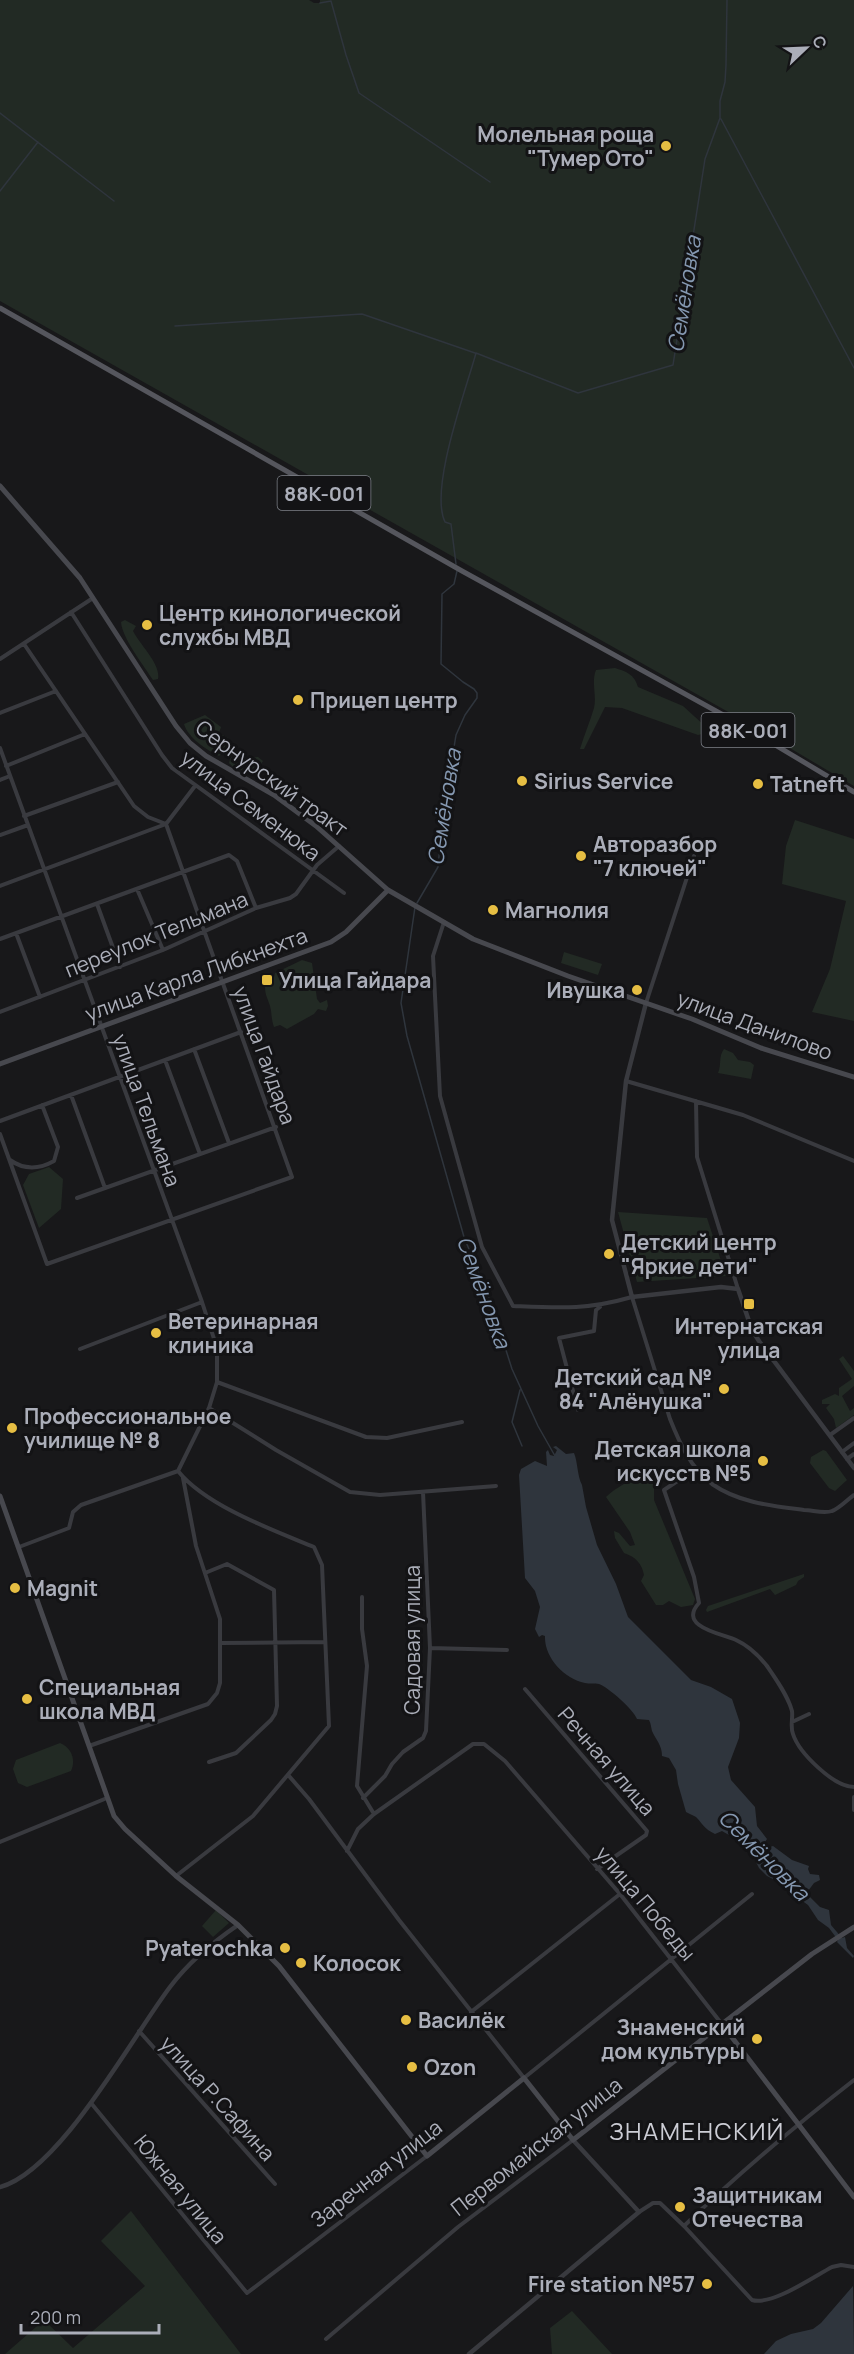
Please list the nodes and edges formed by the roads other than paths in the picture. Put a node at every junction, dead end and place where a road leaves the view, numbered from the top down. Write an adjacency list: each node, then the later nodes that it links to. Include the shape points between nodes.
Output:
1 (0, 309): 16 (main road, 88К-001)
2 (0, 486): 3 (main road, Сернурский тракт, via 64,558)
3 (93, 598): 4 (street); 21 (main road, Сернурский тракт, via 190,743 274,795)
4 (71, 612): 5 (street); 15 (street, улица Семенюка, via 162,755)
5 (24, 644): 6 (street); 7 (street)
6 (0, 659)
7 (56, 691): 8 (street); 9 (street)
8 (0, 713)
9 (85, 734): 11 (street); 14 (street)
10 (0, 749): 11 (street, улица Тельмана)
11 (6, 765): 12 (street, улица Тельмана)
12 (10, 776): 13 (street); 17 (street, улица Тельмана)
13 (0, 780)
14 (118, 782): 17 (street); 18 (street, via 138,811)
15 (195, 786): 18 (street); 24 (street, улица Семенюка)
16 (854, 792)
17 (24, 816): 19 (street, улица Тельмана)
18 (166, 824): 23 (street); 25 (street, улица Гайдара)
19 (28, 825): 20 (street); 23 (street, улица Тельмана)
20 (0, 835)
21 (339, 846): 24 (street, переулок Тельмана); 28 (main road, Сернурский тракт)
22 (694, 856): 42 (street)
23 (44, 870): 26 (street); 32 (street, улица Тельмана)
24 (314, 870): 29 (street, улица Семенюка); 31 (street, переулок Тельмана, via 296,894)
25 (183, 872): 27 (street); 31 (street, via 229,855 234,857); 34 (street, улица Гайдара)
26 (0, 886)
27 (137, 889): 30 (street); 37 (street)
28 (388, 890): 33 (main road, Сернурский тракт); 40 (main road, улица Карла Либкнехта, via 331,942)
29 (344, 893)
30 (97, 904): 32 (street); 38 (street)
31 (256, 908): 34 (street, переулок Тельмана)
32 (61, 917): 35 (street); 39 (street, улица Тельмана)
33 (444, 922): 42 (main road, Сернурский тракт, via 492,947); 69 (street, via 433,956 440,1096 482,1246 513,1306)
34 (205, 932): 37 (street, переулок Тельмана); 40 (street, улица Гайдара)
35 (16, 933): 36 (street); 41 (street)
36 (0, 939)
37 (164, 950): 38 (street, переулок Тельмана)
38 (120, 967): 39 (street, переулок Тельмана)
39 (83, 981): 41 (street, переулок Тельмана); 44 (street, улица Тельмана)
40 (223, 982): 44 (main road, улица Карла Либкнехта); 45 (street, улица Гайдара)
41 (39, 997): 43 (street, переулок Тельмана)
42 (646, 1003): 50 (main road, улица Данилово, via 761,1048); 51 (street)
43 (0, 1010)
44 (100, 1027): 48 (main road, улица Карла Либкнехта); 49 (street, улица Тельмана)
45 (241, 1032): 46 (street); 56 (street, улица Гайдара)
46 (194, 1049): 47 (street); 58 (street)
47 (165, 1060): 49 (street); 59 (street)
48 (0, 1064)
49 (118, 1077): 52 (street); 62 (street, улица Тельмана)
50 (854, 1077)
51 (626, 1080): 53 (street); 67 (street, via 612,1220)
52 (71, 1095): 54 (street); 63 (street)
53 (696, 1101): 61 (street, via 743,1115); 66 (street, via 697,1157)
54 (42, 1105): 55 (street); 60 (street, via 58,1147 54,1161 21,1168)
55 (0, 1121)
56 (276, 1126): 58 (street); 65 (street, улица Гайдара, via 292,1177)
57 (0, 1134): 60 (street)
58 (229, 1143): 59 (street)
59 (200, 1154): 62 (street)
60 (10, 1160): 65 (street, via 47,1264)
61 (854, 1161)
62 (153, 1171): 63 (street); 65 (street, улица Тельмана)
63 (105, 1188): 64 (street)
64 (77, 1198)
65 (171, 1218): 68 (street, улица Тельмана)
66 (738, 1289): 67 (street, via 721,1287); 76 (street, via 759,1341)
67 (632, 1296): 69 (street); 81 (street, via 670,1419 687,1458)
68 (202, 1302): 70 (street); 71 (street, улица Тельмана, via 217,1348)
69 (602, 1306): 73 (street, via 596,1310 594,1331 559,1338)
70 (80, 1350)
71 (217, 1382): 72 (street); 75 (street, via 366,1437 387,1438)
72 (209, 1408): 83 (street); 86 (street, via 350,1492)
73 (578, 1410)
74 (854, 1418): 76 (street)
75 (462, 1422)
76 (830, 1435): 78 (street)
77 (854, 1443): 78 (street)
78 (842, 1452): 80 (street)
79 (854, 1454): 80 (street)
80 (847, 1459): 82 (street)
81 (697, 1468): 87 (street, via 713,1484 738,1497 770,1505 832,1511); 99 (street, via 664,1490 694,1577 699,1603 693,1616 708,1632 736,1640 753,1652 766,1666 791,1710)
82 (854, 1468)
83 (178, 1471): 84 (street); 89 (street, via 81,1505 69,1528)
84 (183, 1477): 90 (street); 93 (street, via 255,1523 314,1547 322,1565)
85 (496, 1486): 86 (street)
86 (423, 1492): 95 (street, Садовая улица)
87 (854, 1495)
88 (0, 1496): 89 (main road)
89 (19, 1547): 100 (main road)
90 (205, 1573): 92 (street, via 227,1564 274,1590); 94 (street, via 220,1618)
91 (362, 1597): 106 (street, via 367,1666 357,1786)
92 (275, 1642): 93 (street); 94 (street); 101 (street, via 277,1706 272,1720 236,1753)
93 (325, 1642): 102 (street, via 329,1726)
94 (221, 1643): 100 (street, via 220,1683 208,1704)
95 (430, 1648): 96 (street); 106 (street, Садовая улица, via 423,1738 403,1752)
96 (507, 1650)
97 (525, 1689): 111 (street, Речная улица, via 647,1831)
98 (809, 1714): 99 (street)
99 (792, 1722): 103 (street, via 796,1740 819,1768 839,1784)
100 (89, 1746): 105 (main road)
101 (209, 1762)
102 (289, 1776): 110 (street); 112 (street, via 253,1816)
103 (854, 1787)
104 (854, 1797): 107 (street)
105 (107, 1798): 109 (street); 112 (main road, via 121,1825)
106 (363, 1798): 108 (street)
107 (854, 1810)
108 (374, 1814): 110 (street, улица Победы, via 358,1829); 111 (street, улица Победы, via 473,1744 484,1744 505,1761)
109 (0, 1842)
110 (347, 1851): 118 (street)
111 (597, 1869): 113 (street, улица Победы)
112 (177, 1876): 115 (main road)
113 (620, 1894): 117 (street, улица Победы); 118 (street)
114 (752, 1894): 117 (street, Заречная улица)
115 (238, 1925): 120 (street, via 187,1967); 126 (main road, via 279,1966)
116 (851, 1929): 119 (main road, Первомайская улица)
117 (672, 1960): 119 (street, улица Победы); 121 (street, Заречная улица)
118 (471, 2012): 121 (street)
119 (721, 2023): 124 (main road, улица Победы); 125 (main road, Первомайская улица)
120 (139, 2031): 123 (street); 127 (street, улица Р.Сафина)
121 (524, 2078): 125 (main road); 126 (main road, Заречная улица)
122 (854, 2080): 124 (street)
123 (91, 2103): 128 (street, via 26,2175); 133 (street, Южная улица)
124 (798, 2124): 129 (main road, улица Победы); 131 (street)
125 (573, 2140): 130 (street); 134 (street, Первомайская улица, via 458,2227)
126 (427, 2156): 133 (street, Заречная улица)
127 (275, 2184)
128 (0, 2187)
129 (854, 2197)
130 (639, 2212): 131 (street, via 660,2203); 135 (street)
131 (684, 2226): 132 (street, via 756,2302 781,2294 832,2267)
132 (854, 2267)
133 (247, 2293)
134 (326, 2339)
135 (469, 2354)

